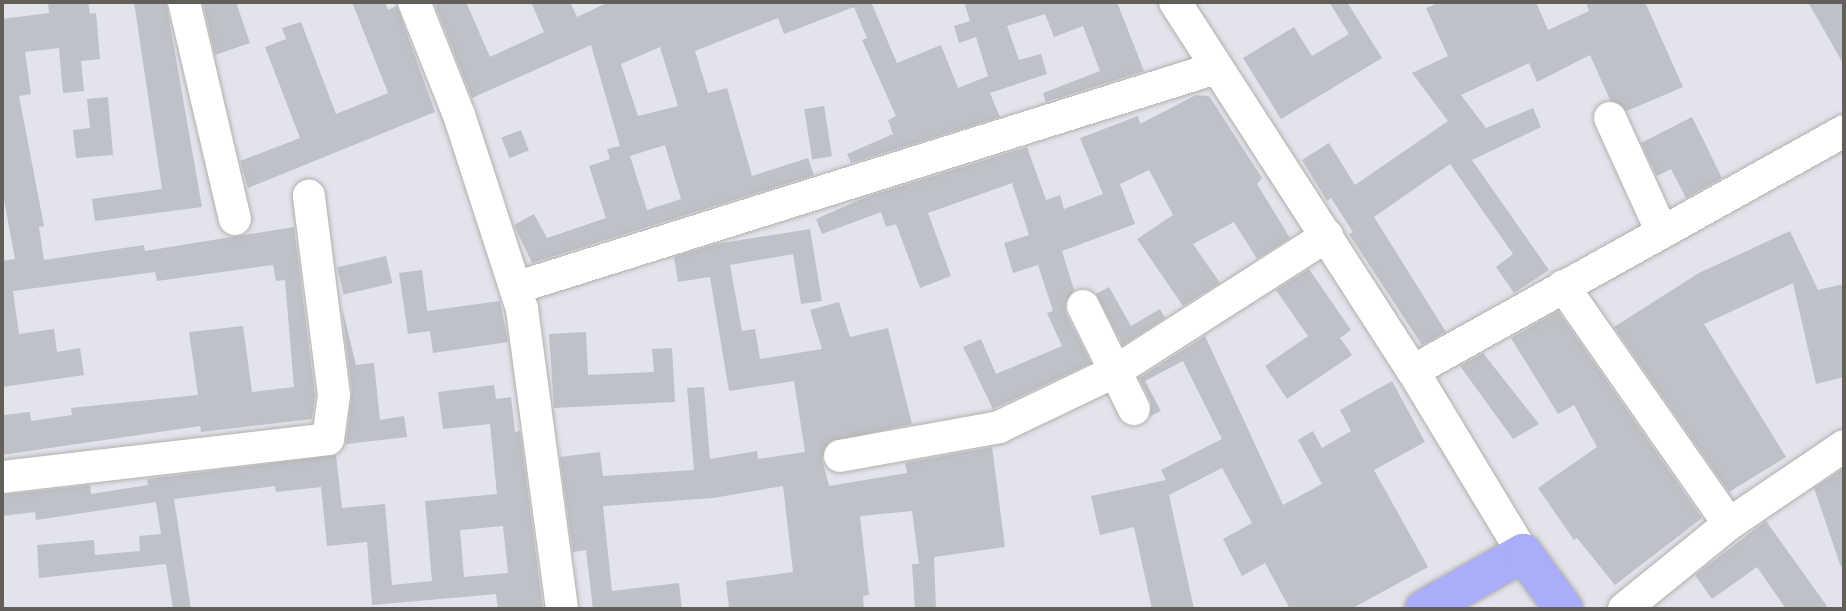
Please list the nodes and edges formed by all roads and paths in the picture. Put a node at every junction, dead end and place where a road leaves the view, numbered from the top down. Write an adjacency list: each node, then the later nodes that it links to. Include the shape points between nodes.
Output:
1 (184, 2): 8 (street)
2 (414, 2): 12 (street, via 459,115)
3 (1175, 2): 4 (street)
4 (1216, 68): 10 (street); 12 (street)
5 (1610, 118): 9 (street)
6 (1844, 131): 9 (street)
7 (309, 196): 19 (street, via 334,396 328,439)
8 (235, 219)
9 (1662, 232): 11 (street)
10 (1327, 236): 14 (street); 15 (street)
11 (1563, 286): 14 (street); 20 (street)
12 (515, 288): 22 (street, via 522,309)
13 (1083, 306): 15 (street)
14 (1413, 371): 21 (street)
15 (1114, 372): 16 (street); 18 (street, via 999,428)
16 (1134, 409)
17 (1844, 446): 20 (street)
18 (840, 456)
19 (2, 477)
20 (1729, 524): 25 (street)
21 (1523, 553): 23 (main road); 24 (main road)
22 (562, 609)
23 (1424, 609)
24 (1564, 609)
25 (1624, 609)

